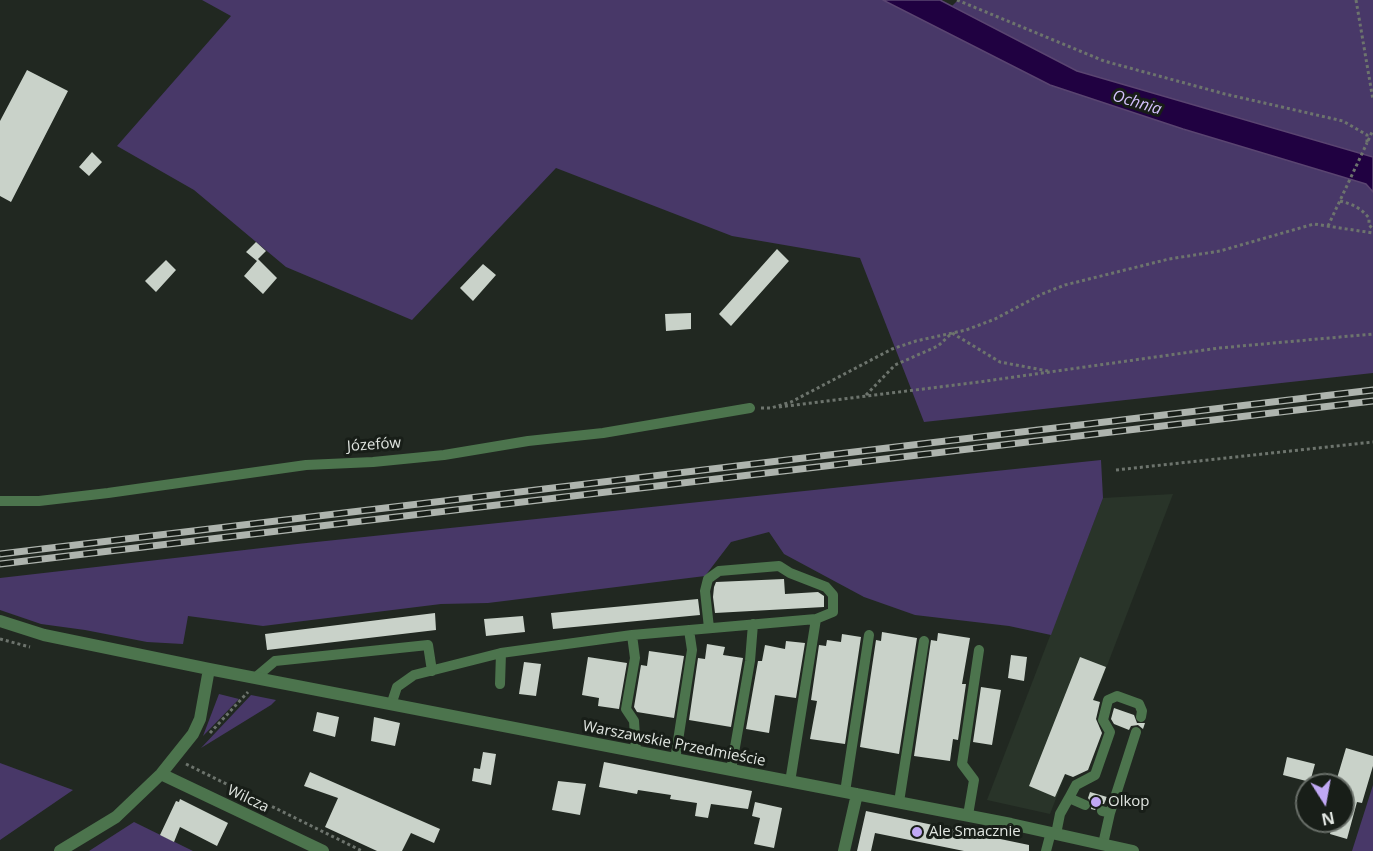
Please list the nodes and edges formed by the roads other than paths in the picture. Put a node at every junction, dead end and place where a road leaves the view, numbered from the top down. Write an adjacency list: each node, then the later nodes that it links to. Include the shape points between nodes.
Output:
1 (750, 408): 2 (lane, Józefów, via 444,454 306,465 39,501)
2 (0, 501)
3 (816, 619): 5 (lane); 6 (lane, via 833,612 833,595 826,587 779,566 729,570 719,571 708,579 705,591); 24 (lane)
4 (0, 621): 13 (street, via 44,635)
5 (753, 624): 6 (lane); 22 (lane)
6 (709, 628): 7 (lane)
7 (689, 630): 8 (lane); 21 (lane, via 692,650)
8 (632, 635): 12 (lane); 20 (lane, via 635,658 626,709 634,721)
9 (869, 635): 25 (lane)
10 (924, 641): 27 (lane)
11 (978, 650): 29 (lane, via 962,764 974,780)
12 (501, 653): 14 (lane); 16 (lane)
13 (209, 669): 15 (street, Warszawskie Przedmieście); 23 (street, via 200,719)
14 (432, 672): 15 (lane, via 428,645 275,661); 17 (lane, via 414,675 397,687)
15 (256, 677): 17 (street, Warszawskie Przedmieście)
16 (500, 684)
17 (391, 705): 20 (street, Warszawskie Przedmieście)
18 (1141, 717): 26 (lane, via 1138,704 1117,696 1108,700 1102,720 1110,732 1095,775 1076,785)
19 (1136, 732): 31 (lane, via 1106,812)
20 (636, 752): 21 (street, Warszawskie Przedmieście)
21 (675, 760): 22 (street, Warszawskie Przedmieście)
22 (731, 770): 24 (street, Warszawskie Przedmieście)
23 (161, 774): 32 (street, via 116,817); 33 (street, Wilcza)
24 (790, 782): 25 (street, Warszawskie Przedmieście)
25 (851, 793): 27 (street, Warszawskie Przedmieście); 34 (street)
26 (1069, 798): 28 (lane); 30 (lane)
27 (899, 802): 29 (street, Warszawskie Przedmieście)
28 (1085, 804)
29 (968, 815): 30 (street, Warszawskie Przedmieście)
30 (1054, 833): 31 (street, Warszawskie Przedmieście); 35 (lane)
31 (1103, 844): 36 (street, Warszawskie Przedmieście)
32 (60, 851)
33 (323, 851)
34 (844, 851)
35 (1046, 851)
36 (1133, 851)

